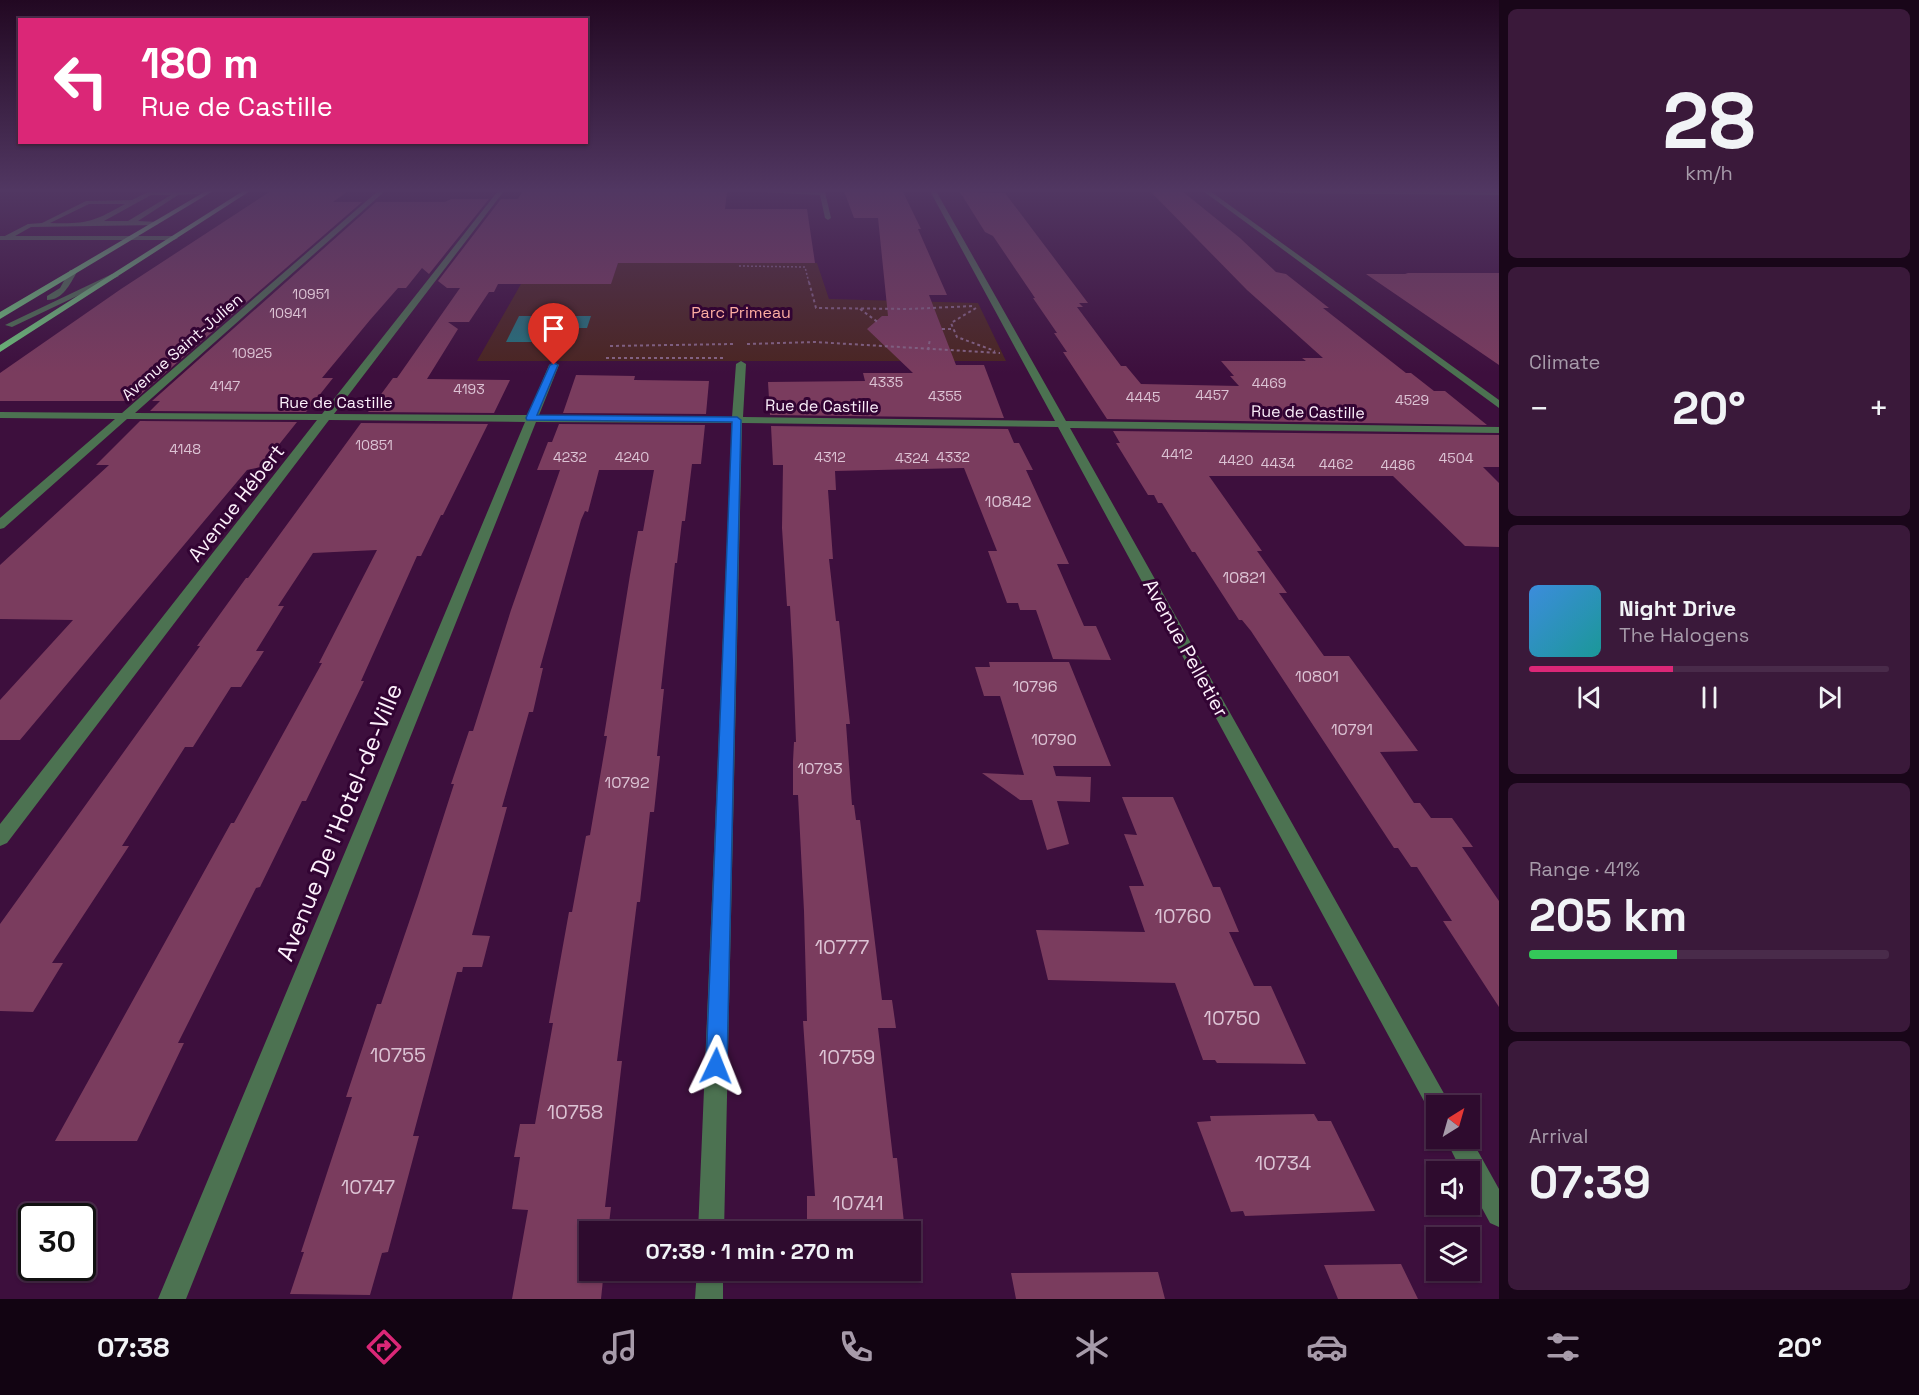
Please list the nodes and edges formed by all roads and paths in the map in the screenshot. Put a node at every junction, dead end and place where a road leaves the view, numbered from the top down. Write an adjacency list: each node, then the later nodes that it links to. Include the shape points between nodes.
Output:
1 (108, 252): 8 (main road)
2 (153, 252): 9 (main road)
3 (313, 252): 28 (street, Avenue Saint-Julien)
4 (454, 252): 29 (street, Avenue Hébert)
5 (966, 252): 22 (street, Avenue Pelletier)
6 (1289, 252): 26 (street)
7 (739, 266): 10 (path, via 805,267 816,308)
8 (73, 272): 11 (main road); 13 (street, via 63,291)
9 (115, 276): 13 (street); 19 (main road)
10 (860, 309): 12 (path); 15 (path, via 981,305 951,323)
11 (0, 316)
12 (879, 323)
13 (9, 325): 16 (street)
14 (942, 329): 15 (path)
15 (953, 329): 21 (path, via 957,337)
16 (0, 330)
17 (930, 339): 20 (path)
18 (610, 346): 20 (path, via 815,342)
19 (0, 349)
20 (928, 350): 21 (path)
21 (998, 352): 22 (path)
22 (1022, 353): 32 (street, Avenue Pelletier)
23 (606, 358): 24 (path, via 741,358)
24 (741, 363): 31 (street)
25 (554, 365): 30 (street, Avenue De l'Hotel-de-Ville)
26 (1499, 405)
27 (0, 415): 28 (street, Rue de Castille)
28 (126, 416): 29 (street, Rue de Castille); 34 (street, Avenue Saint-Julien)
29 (327, 417): 30 (street, Rue de Castille); 35 (street, Avenue Hébert)
30 (531, 418): 31 (street, Rue de Castille); 41 (street, Avenue De l'Hotel-de-Ville)
31 (737, 420): 32 (street, Rue de Castille); 39 (street)
32 (1061, 423): 33 (street, Rue de Castille); 36 (street, Avenue Pelletier)
33 (1499, 430)
34 (0, 525)
35 (0, 838)
36 (1433, 1095)
37 (1463, 1149): 38 (street)
38 (1499, 1214)
39 (711, 1221)
40 (710, 1281): 42 (street)
41 (172, 1299)
42 (709, 1299)

